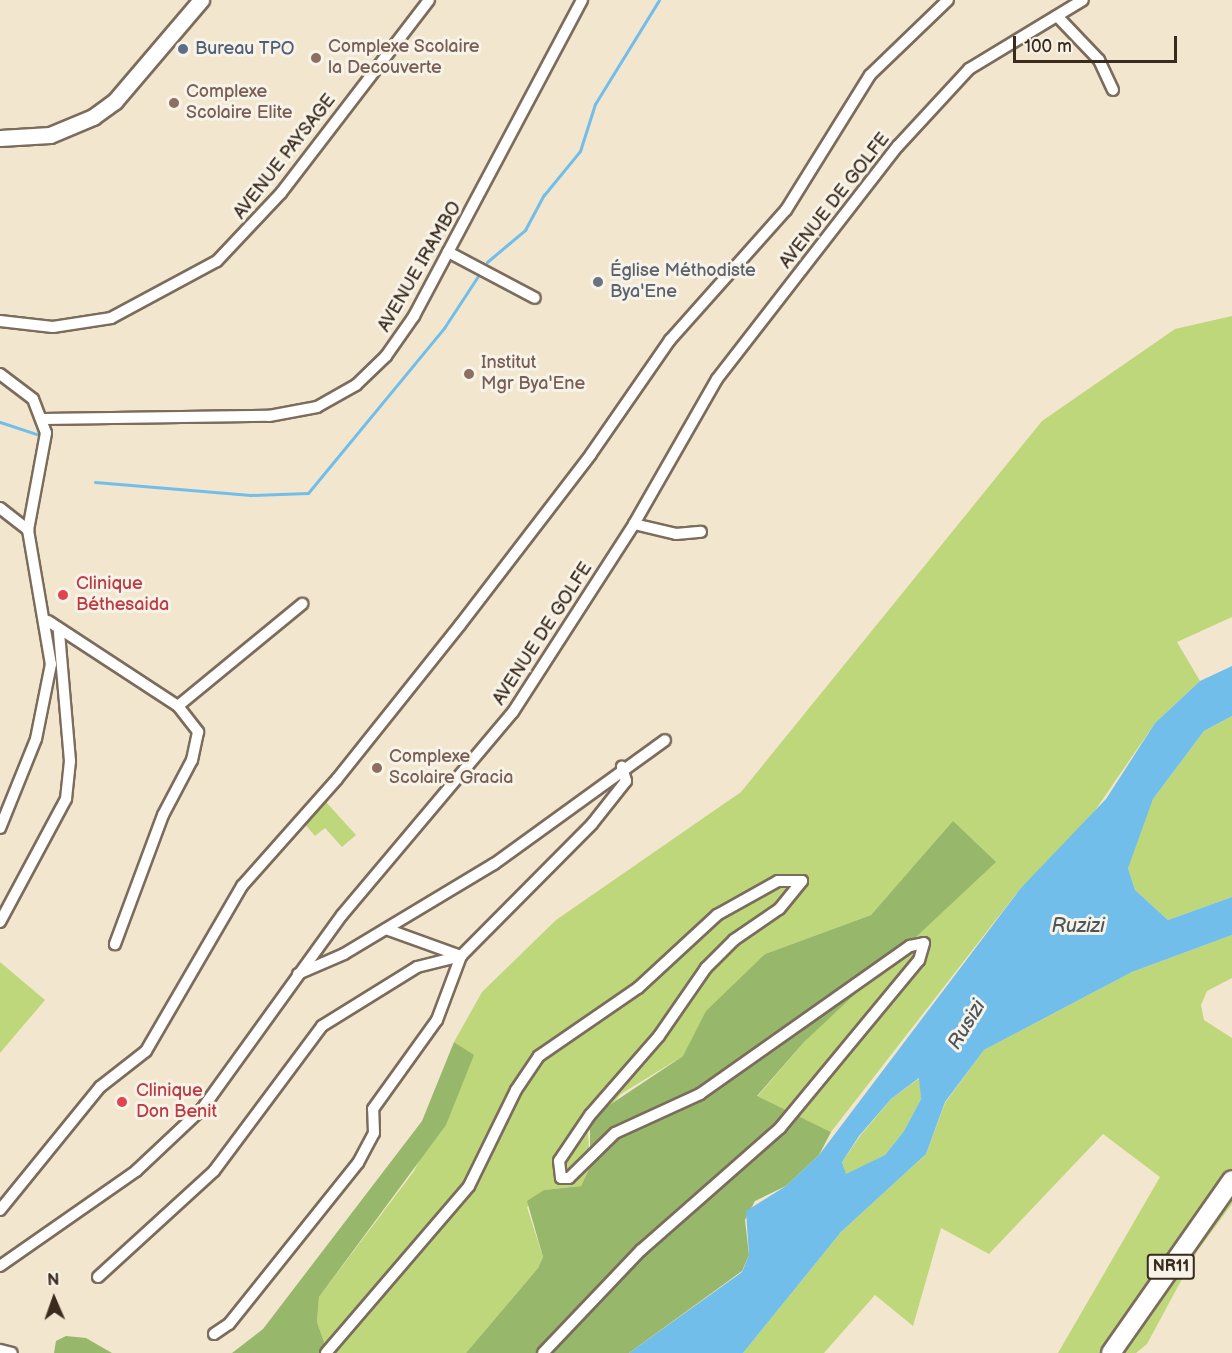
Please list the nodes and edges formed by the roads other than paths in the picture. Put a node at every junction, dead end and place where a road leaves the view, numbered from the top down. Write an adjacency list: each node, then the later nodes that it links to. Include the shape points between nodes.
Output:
1 (201, 0): 8 (street, via 115,101 93,117 50,135)
2 (429, 0): 11 (street, AVENUE PAYSAGE, via 281,193 217,261 111,318 53,327)
3 (582, 0): 9 (street, AVENUE IRAMBO)
4 (948, 0): 31 (street, via 870,75 786,210 670,340 591,454 460,625 337,779 242,886 146,1051 100,1087)
5 (1083, 0): 6 (street, AVENUE DE GOLFE)
6 (1057, 16): 7 (street, via 1099,60); 15 (street, AVENUE DE GOLFE, via 969,69 898,146 717,379)
7 (1113, 90)
8 (0, 138)
9 (448, 252): 10 (street); 13 (street, AVENUE IRAMBO, via 386,356 356,385 324,405 269,416)
10 (535, 298)
11 (0, 321)
12 (0, 374): 13 (street, via 33,399)
13 (43, 419): 16 (street, via 44,455)
14 (0, 508): 16 (street)
15 (634, 524): 17 (street, via 676,534); 29 (street, AVENUE DE GOLFE, via 481,755)
16 (28, 530): 19 (street)
17 (701, 532)
18 (302, 604): 21 (street)
19 (48, 621): 20 (street); 24 (street, via 45,706)
20 (59, 632): 21 (street); 25 (street, via 70,762 66,799)
21 (178, 706): 27 (street, via 196,726 197,748 163,815)
22 (665, 740): 23 (street)
23 (622, 766): 26 (street, via 494,864); 28 (street, via 626,781 592,824)
24 (0, 828)
25 (0, 922)
26 (386, 929): 28 (street); 29 (street, via 315,971)
27 (115, 944)
28 (461, 956): 33 (street, via 417,967 322,1026 214,1171); 34 (street, via 437,1020 373,1109 374,1133 358,1162 229,1324)
29 (298, 974): 32 (street, AVENUE DE GOLFE, via 202,1109 136,1171)
30 (1232, 1180): 39 (highway, NR11)
31 (0, 1210)
32 (0, 1266)
33 (98, 1277)
34 (214, 1334)
35 (0, 1350): 36 (street)
36 (12, 1353)
37 (326, 1353): 38 (street, via 469,1186 516,1089 539,1056 638,988 717,915 778,881 802,881 779,909 734,940 706,968 659,1036 590,1115 559,1161 561,1178 569,1178 615,1133 700,1094 910,946 924,943 919,960 780,1128 641,1250)
38 (543, 1353)
39 (1111, 1353)

